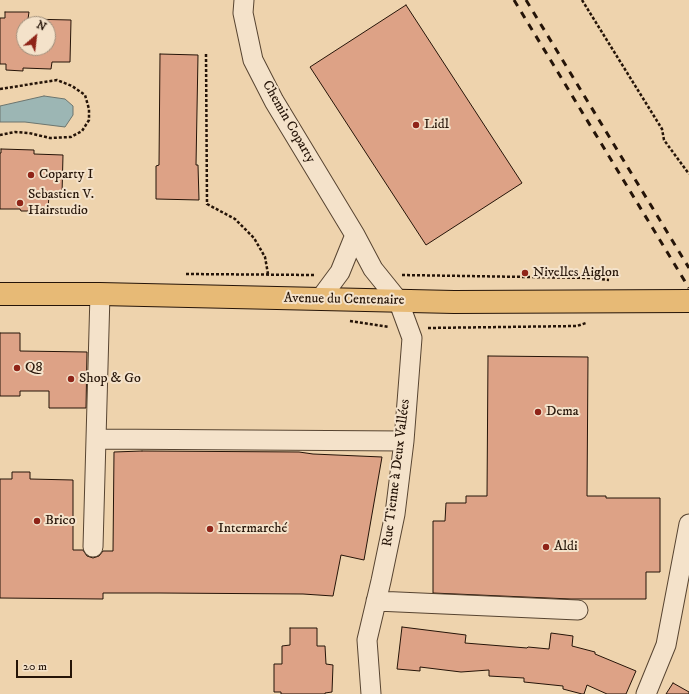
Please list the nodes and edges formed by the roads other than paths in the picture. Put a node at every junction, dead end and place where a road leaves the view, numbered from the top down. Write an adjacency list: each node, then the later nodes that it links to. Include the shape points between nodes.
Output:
1 (244, 0): 2 (street, Chemin Coparty, via 243,13 253,60 274,101)
2 (355, 235): 5 (street, via 340,272); 6 (street, Chemin Coparty, via 373,269)
3 (0, 294): 4 (main road, Avenue du Centenaire)
4 (100, 294): 5 (main road, Avenue du Centenaire); 8 (street)
5 (320, 299): 6 (main road, Avenue du Centenaire)
6 (398, 300): 7 (main road, Avenue du Centenaire); 9 (street, Rue Tienne à Deux Vallées, via 412,338)
7 (689, 301)
8 (97, 438): 9 (street); 11 (street)
9 (404, 441): 12 (street, Rue Tienne à Deux Vallées, via 395,514)
10 (689, 524): 15 (street, via 666,645)
11 (93, 547)
12 (376, 601): 13 (street); 14 (street, Rue Tienne à Deux Vallées, via 367,640)
13 (578, 610)
14 (371, 694)
15 (646, 694)

